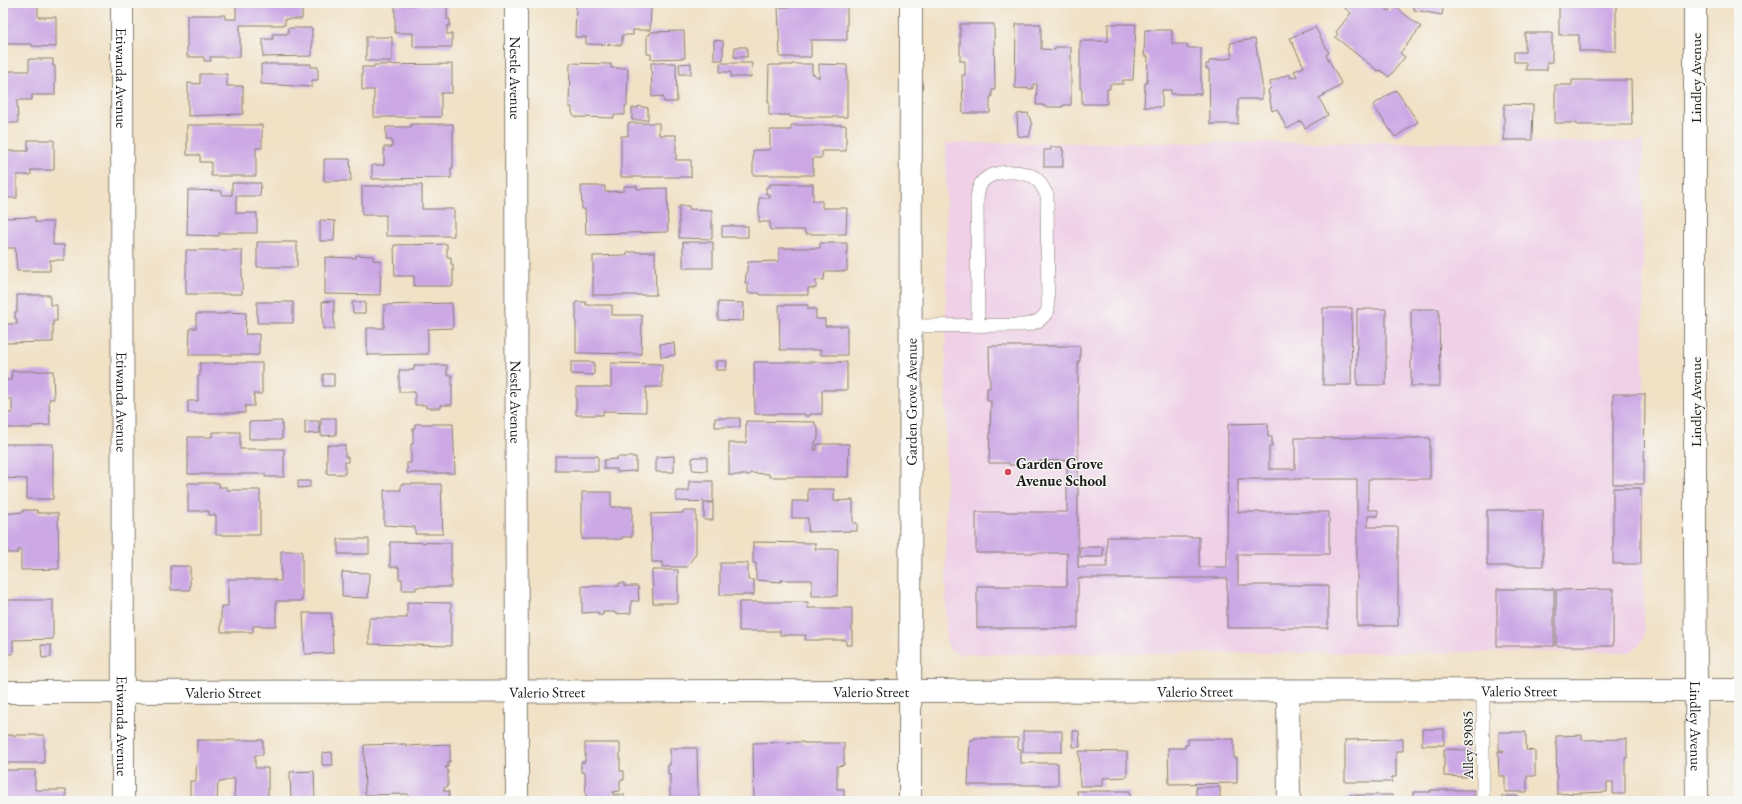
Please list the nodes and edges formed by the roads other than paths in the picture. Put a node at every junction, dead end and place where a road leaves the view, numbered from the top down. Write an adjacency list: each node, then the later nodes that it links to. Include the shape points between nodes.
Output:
1 (122, 3): 10 (street, Etiwanda Avenue)
2 (516, 3): 12 (street, Nestle Avenue)
3 (911, 3): 5 (street, Garden Grove Avenue)
4 (1695, 3): 8 (street, Lindley Avenue)
5 (911, 326): 6 (lane); 13 (street, Garden Grove Avenue)
6 (978, 326): 6 (lane, via 1034,324 1044,317 1048,310 1047,195 1033,176 999,173 984,180 979,188)
7 (1483, 690): 8 (street, Valerio Street); 14 (street, Valerio Street); 19 (lane, Alley 89085)
8 (1696, 690): 9 (street, Valerio Street); 20 (street, Lindley Avenue)
9 (1739, 690)
10 (123, 691): 11 (street, Valerio Street); 12 (street, Valerio Street); 15 (street, Etiwanda Avenue)
11 (3, 692)
12 (517, 692): 13 (street, Valerio Street); 16 (street, Nestle Avenue)
13 (911, 692): 14 (street, Valerio Street); 17 (street, Garden Grove Avenue)
14 (1288, 692): 18 (street)
15 (123, 801)
16 (517, 801)
17 (910, 801)
18 (1289, 801)
19 (1483, 801)
20 (1697, 801)

